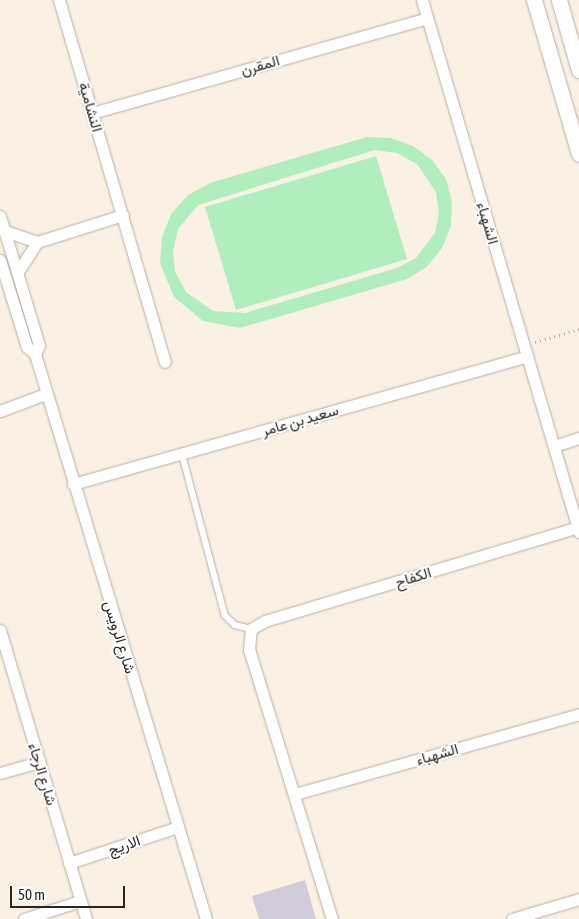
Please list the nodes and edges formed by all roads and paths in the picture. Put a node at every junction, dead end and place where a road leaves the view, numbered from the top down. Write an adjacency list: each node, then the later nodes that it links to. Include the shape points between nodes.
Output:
1 (59, 0): 7 (street, النشامية)
2 (422, 0): 5 (street, الشهباء)
3 (534, 0): 8 (street)
4 (559, 0): 6 (street)
5 (427, 18): 7 (street, المقرن); 16 (street, الشهباء)
6 (578, 64)
7 (92, 113): 9 (street, النشامية)
8 (579, 154)
9 (122, 215): 12 (street); 18 (street, النشامية)
10 (0, 216): 11 (street)
11 (5, 231): 12 (street); 14 (street)
12 (36, 242): 14 (street)
13 (0, 260): 17 (street, via 27,347)
14 (17, 273): 17 (street, via 39,344)
15 (579, 329): 16 (path)
16 (526, 351): 22 (street, الشهباء); 23 (street, سعيد بن عامر)
17 (35, 354): 19 (street, شارع الرويس)
18 (165, 362)
19 (45, 394): 20 (street); 24 (street, شارع الرويس)
20 (0, 410)
21 (579, 438): 22 (street)
22 (554, 446): 25 (street, الشهباء)
23 (182, 453): 24 (street, سعيد بن عامر); 27 (lane, via 226,615 235,625)
24 (73, 484): 32 (street, شارع الرويس)
25 (578, 530): 27 (street, الكفاح, via 265,621)
26 (0, 630): 29 (street, شارع الرجاء)
27 (251, 630): 31 (street, via 249,650)
28 (579, 714): 31 (street, الشهباء)
29 (39, 762): 30 (street); 33 (street, شارع الرجاء)
30 (0, 774)
31 (295, 794): 39 (street)
32 (178, 827): 33 (street, الاريج); 38 (street, شارع الرويس)
33 (69, 863): 35 (street, شارع الرجاء)
34 (579, 899): 40 (street)
35 (80, 901): 36 (street); 37 (street, شارع الرجاء)
36 (24, 919)
37 (86, 919)
38 (206, 919)
39 (332, 919)
40 (512, 919)

